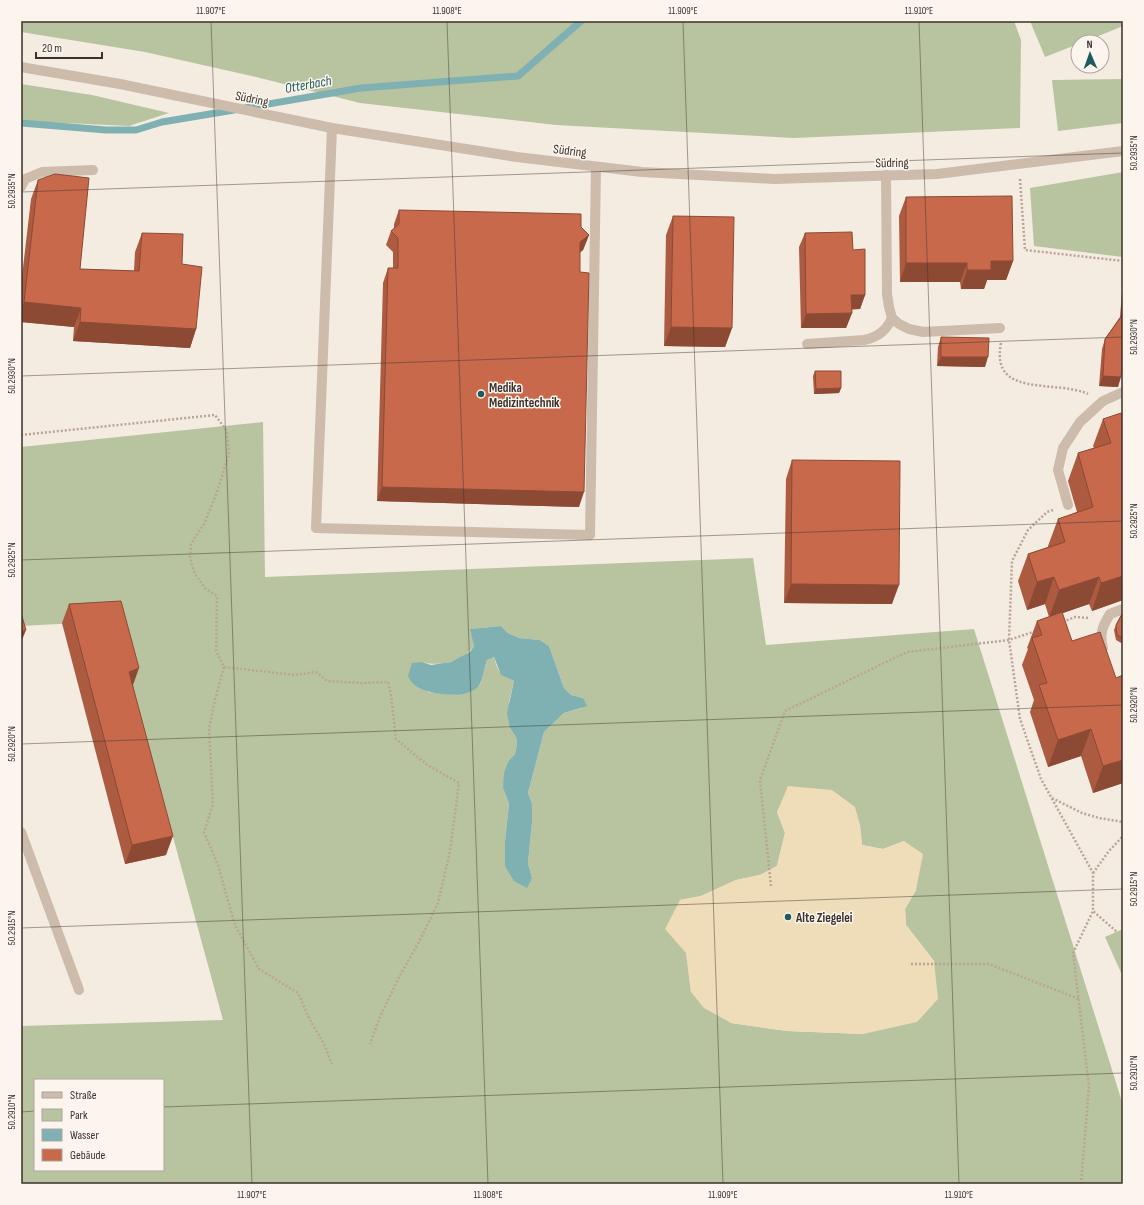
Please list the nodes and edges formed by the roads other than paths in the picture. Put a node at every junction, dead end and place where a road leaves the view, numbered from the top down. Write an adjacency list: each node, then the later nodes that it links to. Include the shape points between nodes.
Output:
1 (21, 67): 2 (street, Südring, via 120,84)
2 (332, 128): 4 (street, Südring); 4 (street, via 316,528 590,535)
3 (1123, 151): 6 (street, Südring, via 937,174)
4 (596, 167): 6 (street, Südring, via 774,179)
5 (92, 170): 7 (street, via 42,172 25,179)
6 (886, 175): 8 (street, via 887,294)
7 (21, 187)
8 (892, 318): 9 (street, via 909,329 923,332); 10 (street, via 888,327 873,338)
9 (1000, 328)
10 (807, 344)
11 (1123, 392): 12 (street, via 1103,401 1080,422 1063,448 1058,470)
12 (1068, 505)
13 (1123, 609): 14 (street, via 1110,614 1104,623 1100,639)
14 (1106, 660)
15 (21, 832): 16 (street)
16 (79, 990)

